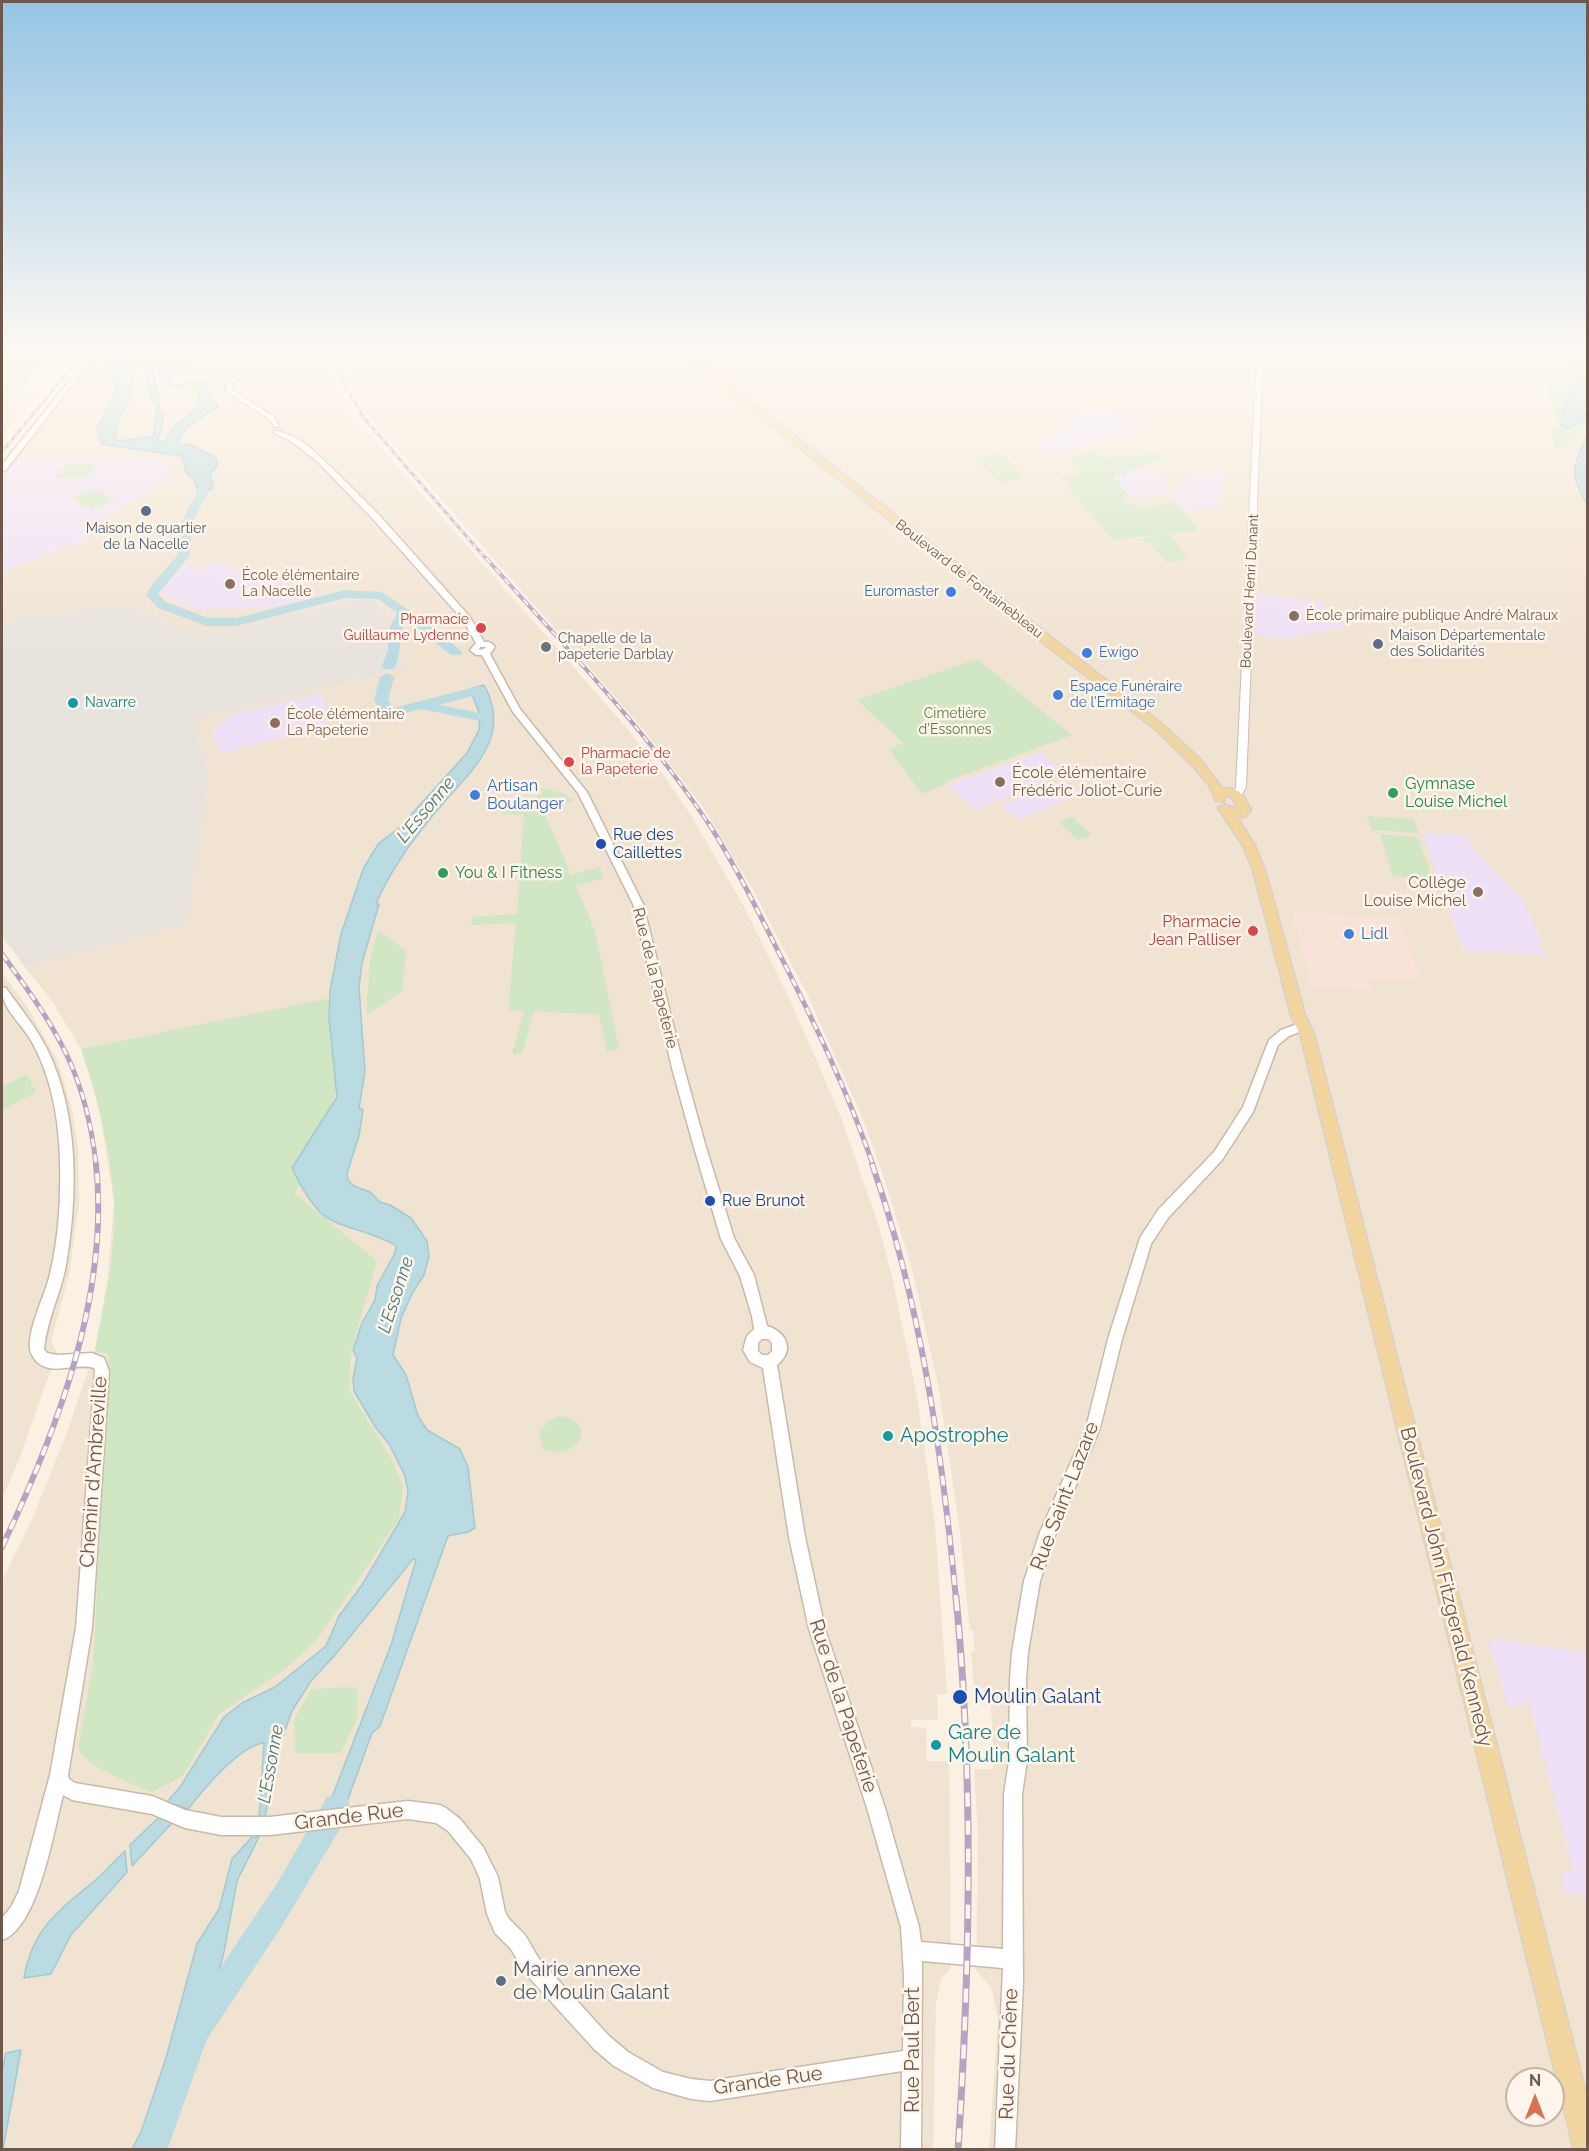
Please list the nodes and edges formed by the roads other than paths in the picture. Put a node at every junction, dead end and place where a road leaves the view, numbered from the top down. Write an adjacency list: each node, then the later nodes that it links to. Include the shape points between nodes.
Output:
1 (16, 451): 5 (street)
2 (313, 451): 11 (street, Rue de la Papeterie, via 467,620 516,710 582,792 638,904 699,1144 728,1239 747,1275)
3 (810, 451): 7 (main road, Boulevard de Fontainebleau, via 1148,719)
4 (1256, 451): 6 (main road, Boulevard Henri Dunant, via 1241,787)
5 (2, 469)
6 (1237, 794): 7 (main road, via 1228,792); 8 (main road, Boulevard John Fitzgerald Kennedy, via 1245,809)
7 (1220, 796): 8 (main road, Boulevard John Fitzgerald Kennedy)
8 (1235, 813): 10 (main road, Boulevard John Fitzgerald Kennedy, via 1266,869 1307,1016)
9 (2, 991): 13 (street, Chemin d'Ambreville, via 42,1050 58,1092 64,1126 61,1254 37,1350 40,1358 48,1362 92,1359 102,1368 84,1628)
10 (1303, 1026): 16 (street, Rue Saint-Lazare, via 1273,1043 1249,1109 1218,1155 1163,1214 1145,1242 1093,1428 1048,1532 1032,1581 1020,1652 1018,1761 1013,1794); 20 (main road, Boulevard John Fitzgerald Kennedy)
11 (761, 1333): 12 (street, via 753,1338 751,1351 760,1360); 12 (street, via 771,1333 780,1343 780,1352)
12 (769, 1361): 15 (street, Rue de la Papeterie, via 797,1537 817,1629 876,1808 910,1926)
13 (59, 1775): 14 (street, via 28,1893 18,1914); 17 (street, Grande Rue, via 63,1785 72,1791 152,1805 202,1823 261,1827 408,1810 446,1818 477,1853 489,1877 496,1914 532,1966 602,2043 640,2070 675,2086 710,2091 729,2089)
14 (2, 1931)
15 (913, 1951): 16 (street); 17 (street, Rue Paul Bert)
16 (1012, 1959): 19 (street, Rue du Chêne)
17 (914, 2060): 18 (street, Rue Paul Bert)
18 (911, 2150)
19 (1005, 2150)
20 (1587, 2150)

